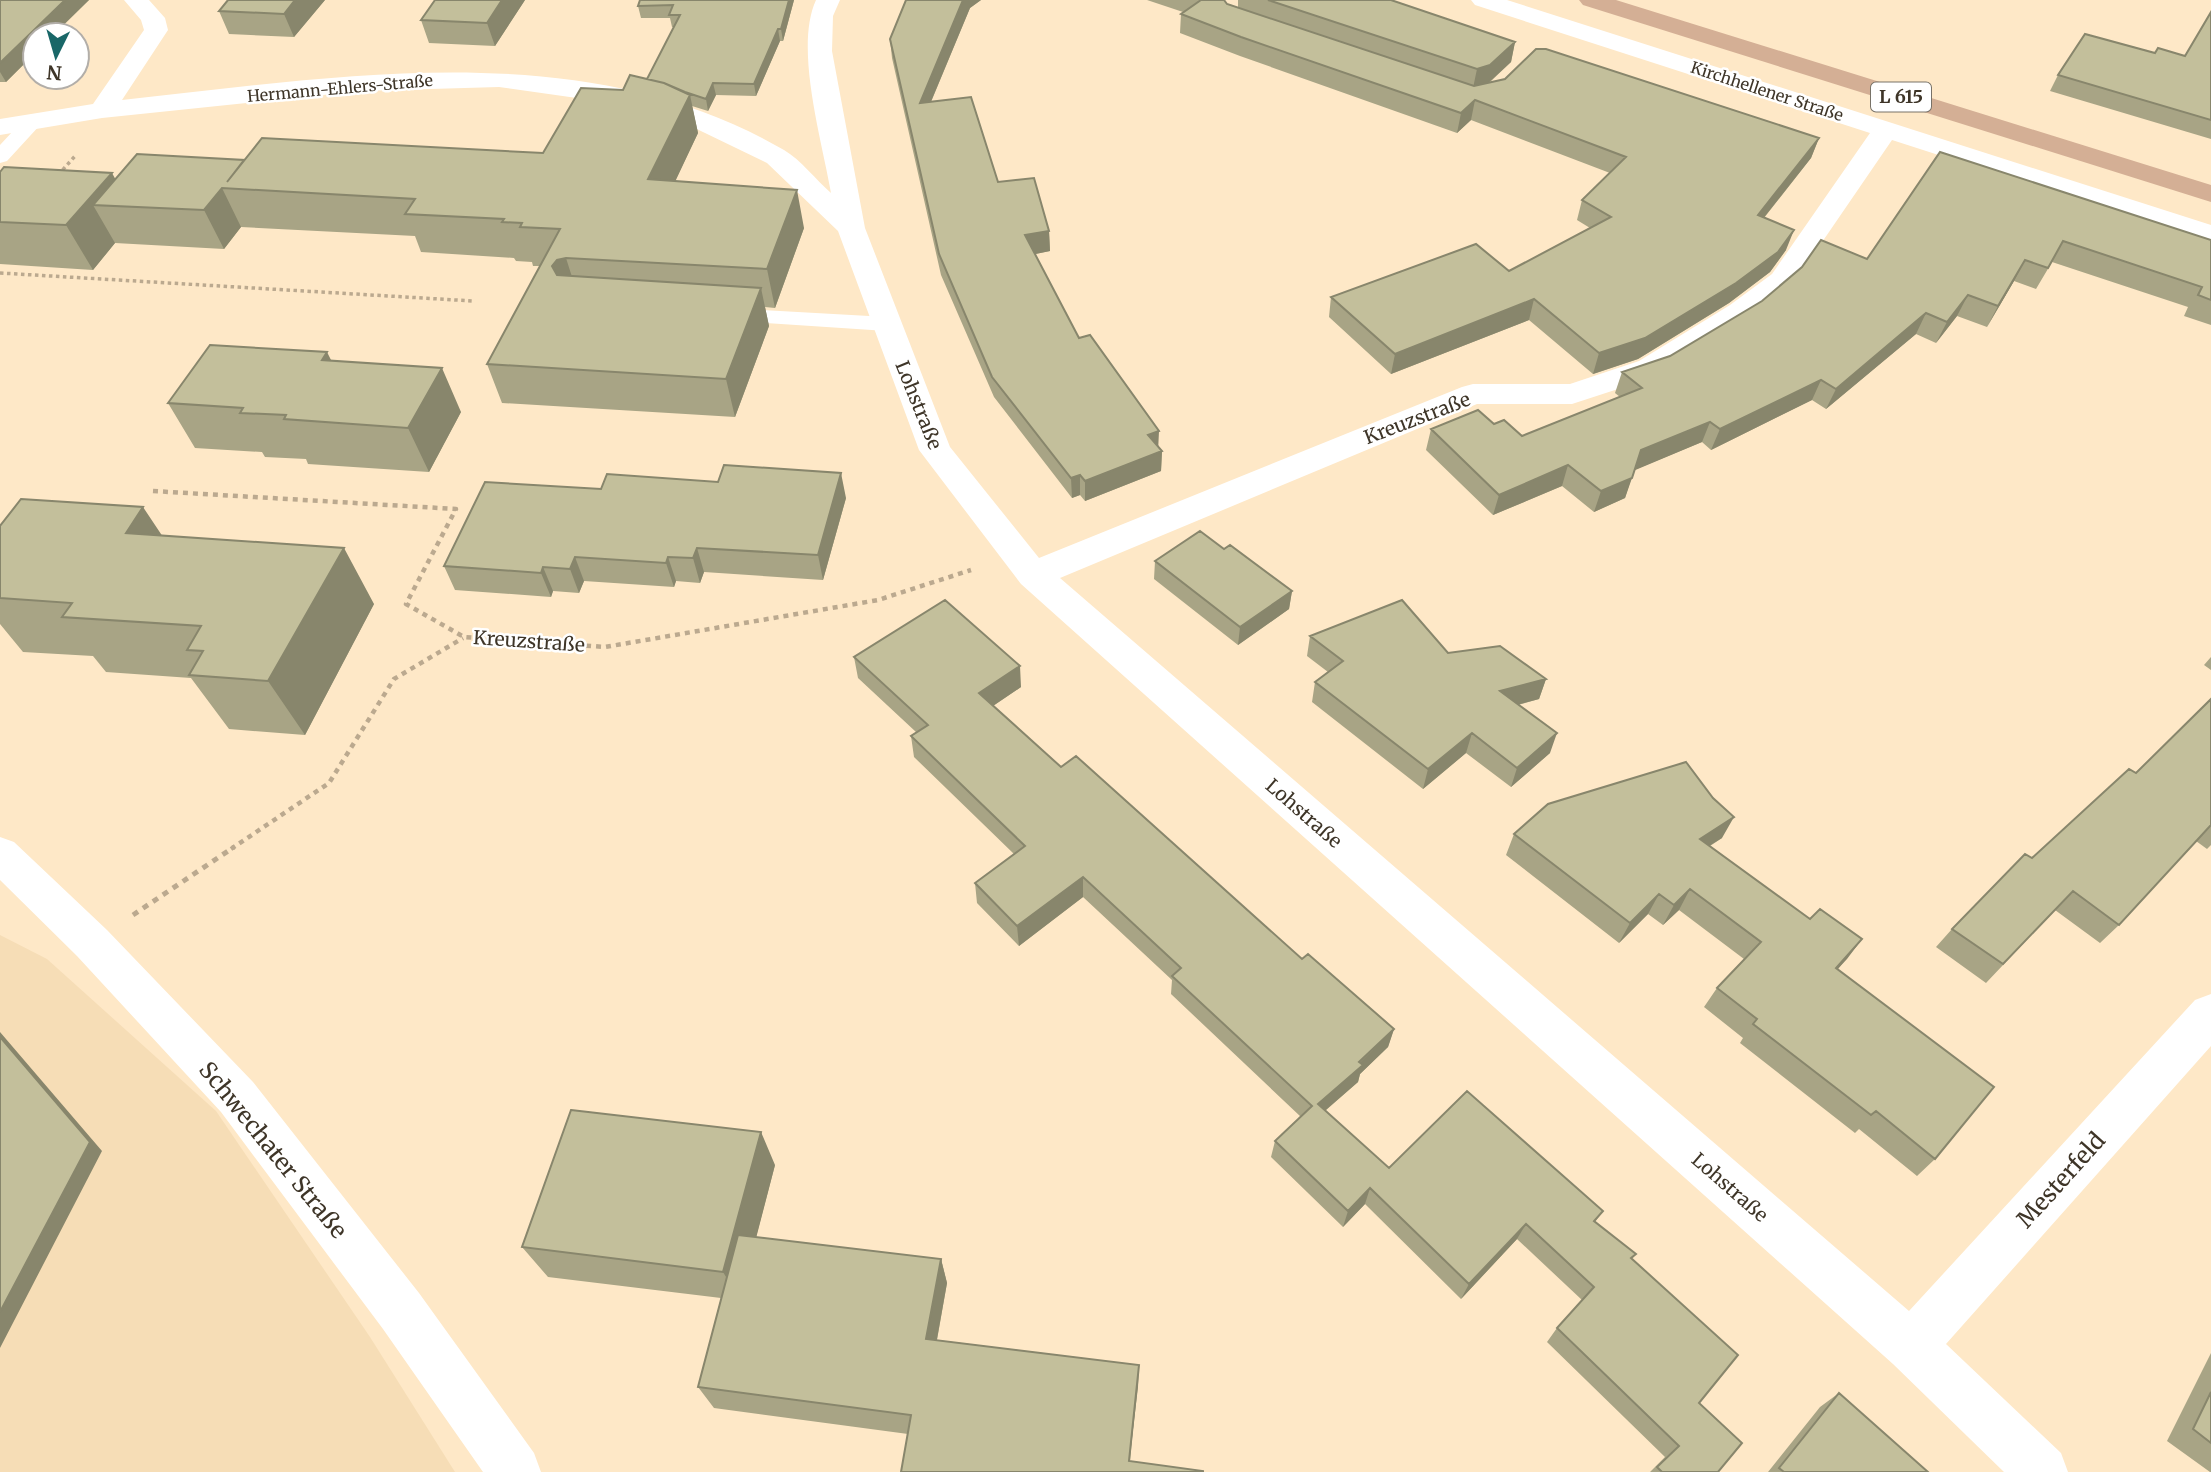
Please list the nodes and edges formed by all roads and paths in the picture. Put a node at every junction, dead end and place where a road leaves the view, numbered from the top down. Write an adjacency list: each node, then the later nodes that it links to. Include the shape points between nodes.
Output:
1 (136, 0): 5 (street, via 153,18 156,30)
2 (828, 0): 12 (street, Lohstraße, via 821,16 819,51)
3 (1483, 0): 8 (street, Kirchhellener Straße)
4 (1591, 0): 11 (main road, Kirchhellener Straße / L 615)
5 (111, 109): 6 (street, Hermann-Ehlers-Straße); 10 (path); 12 (street, Hermann-Ehlers-Straße, via 432,79 499,79 605,94 683,112 777,157)
6 (34, 120): 7 (street, Hermann-Ehlers-Straße); 9 (lane)
7 (0, 127)
8 (1886, 130): 13 (street, Kirchhellener Straße); 19 (street, Kreuzstraße, via 1782,280 1741,312 1650,368 1572,394 1472,394)
9 (0, 157)
10 (55, 178)
11 (2211, 194)
12 (851, 228): 17 (street, Lohstraße)
13 (2211, 234)
14 (0, 273): 15 (path)
15 (474, 301)
16 (711, 314): 17 (lane)
17 (887, 324): 19 (street, Lohstraße, via 934,450)
18 (153, 491): 20 (path, Kreuzstraße, via 456,509 407,604)
19 (1026, 564): 20 (path, Kreuzstraße, via 878,600 605,647); 24 (street, Lohstraße)
20 (464, 637): 22 (path, via 394,678 329,783)
21 (0, 853): 22 (street, Schwechater Straße)
22 (93, 943): 25 (street, Schwechater Straße, via 237,1097 401,1311)
23 (2211, 1014): 24 (street, Mesterfeld)
24 (1911, 1346): 26 (street, Lohstraße)
25 (515, 1472)
26 (2042, 1472)

